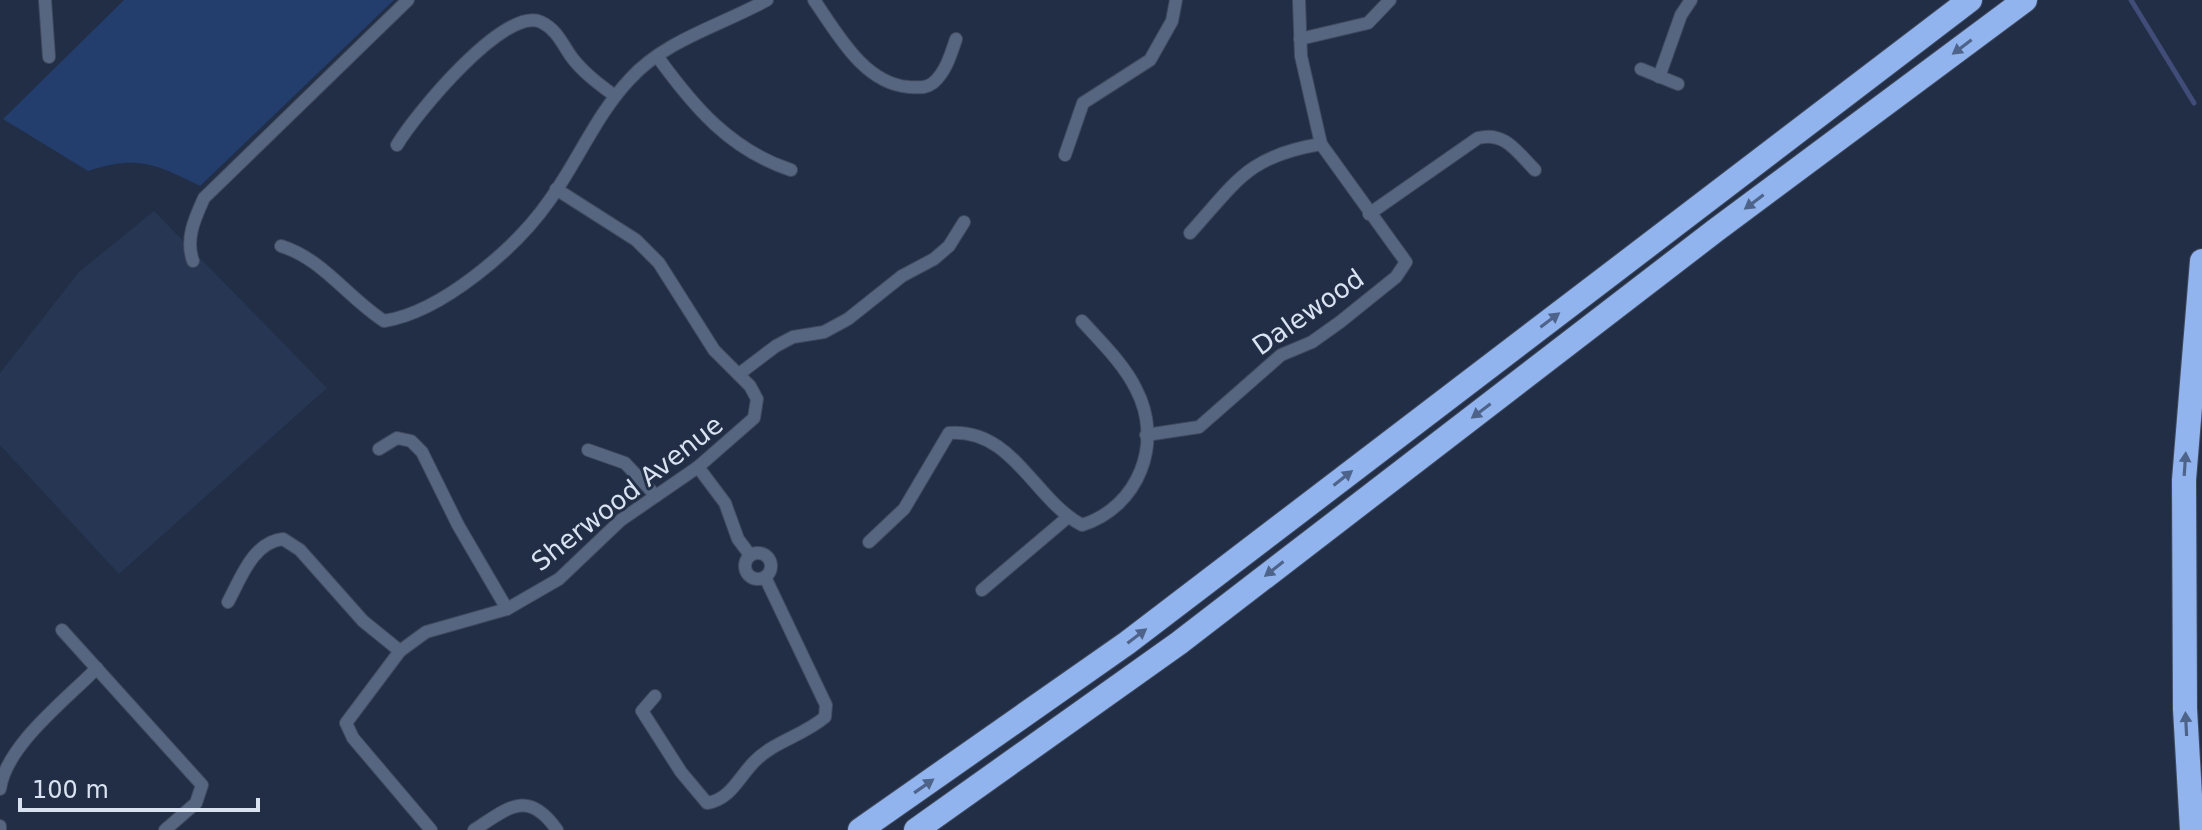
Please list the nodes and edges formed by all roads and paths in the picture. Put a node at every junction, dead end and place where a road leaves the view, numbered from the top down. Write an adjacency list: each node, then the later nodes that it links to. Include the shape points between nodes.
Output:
1 (45, 0): 14 (street)
2 (408, 0): 29 (street, via 204,198 194,219 189,250)
3 (767, 0): 13 (street)
4 (814, 0): 11 (street, via 869,70 897,86 925,88 935,81)
5 (1176, 0): 21 (street, via 1172,21 1150,60 1083,103)
6 (1299, 0): 12 (street, Dalewood)
7 (1390, 0): 12 (street, via 1368,23)
8 (1691, 0): 16 (street)
9 (1970, 0): 52 (highway, one-way to 9, via 1127,643)
10 (2025, 0): 53 (highway, one-way to 53, via 1179,643)
11 (956, 39)
12 (1300, 39): 19 (street, Dalewood)
13 (657, 56): 18 (street); 22 (street, via 696,109 722,132 764,161)
14 (49, 57)
15 (1641, 69): 16 (street)
16 (1659, 77): 17 (street)
17 (1678, 84)
18 (615, 96): 20 (street, via 572,58 558,35 540,21 526,20 507,27 435,93); 24 (street)
19 (1321, 144): 25 (street, Dalewood); 27 (street, via 1281,151 1254,165)
20 (397, 145)
21 (1065, 155)
22 (791, 170)
23 (1535, 170): 25 (street, via 1493,134 1478,138)
24 (556, 189): 28 (street, via 476,273 429,307 401,318 384,321 358,305 319,265); 32 (street, Sherwood Avenue, via 636,240 659,263 714,350)
25 (1369, 214): 33 (street, Dalewood, via 1406,262 1396,277 1312,342 1281,355 1199,427)
26 (964, 222): 32 (street, via 934,259 902,276 848,319 824,332 785,341)
27 (1190, 233)
28 (281, 246)
29 (193, 261)
30 (2202, 261): 54 (highway, one-way to 30, via 2184,480)
31 (1082, 321): 33 (street, via 1137,389)
32 (739, 374): 36 (street, Sherwood Avenue, via 757,399 754,418)
33 (1146, 435): 38 (street, via 1142,476 1131,494 1091,522 1082,525)
34 (379, 449): 42 (street, via 397,438 411,441 422,452)
35 (588, 450): 37 (street, via 625,463)
36 (698, 467): 37 (street, Sherwood Avenue); 46 (street, via 725,503 750,555 762,553 770,561 765,577 826,705 825,717 810,730 774,745 732,790 707,803 642,711)
37 (656, 496): 42 (street, Sherwood Avenue, via 621,520 559,579)
38 (1068, 517): 39 (street, via 1038,482 988,439 949,433 904,509); 40 (street)
39 (869, 542)
40 (982, 590)
41 (228, 602): 44 (street, via 252,559 271,540 283,539)
42 (507, 609): 44 (street, Sherwood Avenue, via 426,632)
43 (62, 630): 45 (street)
44 (400, 651): 49 (street, Sherwood Avenue, via 346,723)
45 (97, 668): 47 (street, via 21,745 5,769); 48 (street, via 202,785 196,803)
46 (655, 696)
47 (0, 789)
48 (165, 830)
49 (431, 830)
50 (474, 830): 51 (street, via 516,804 535,806)
51 (557, 830)
52 (860, 830)
53 (916, 830)
54 (2192, 830)

